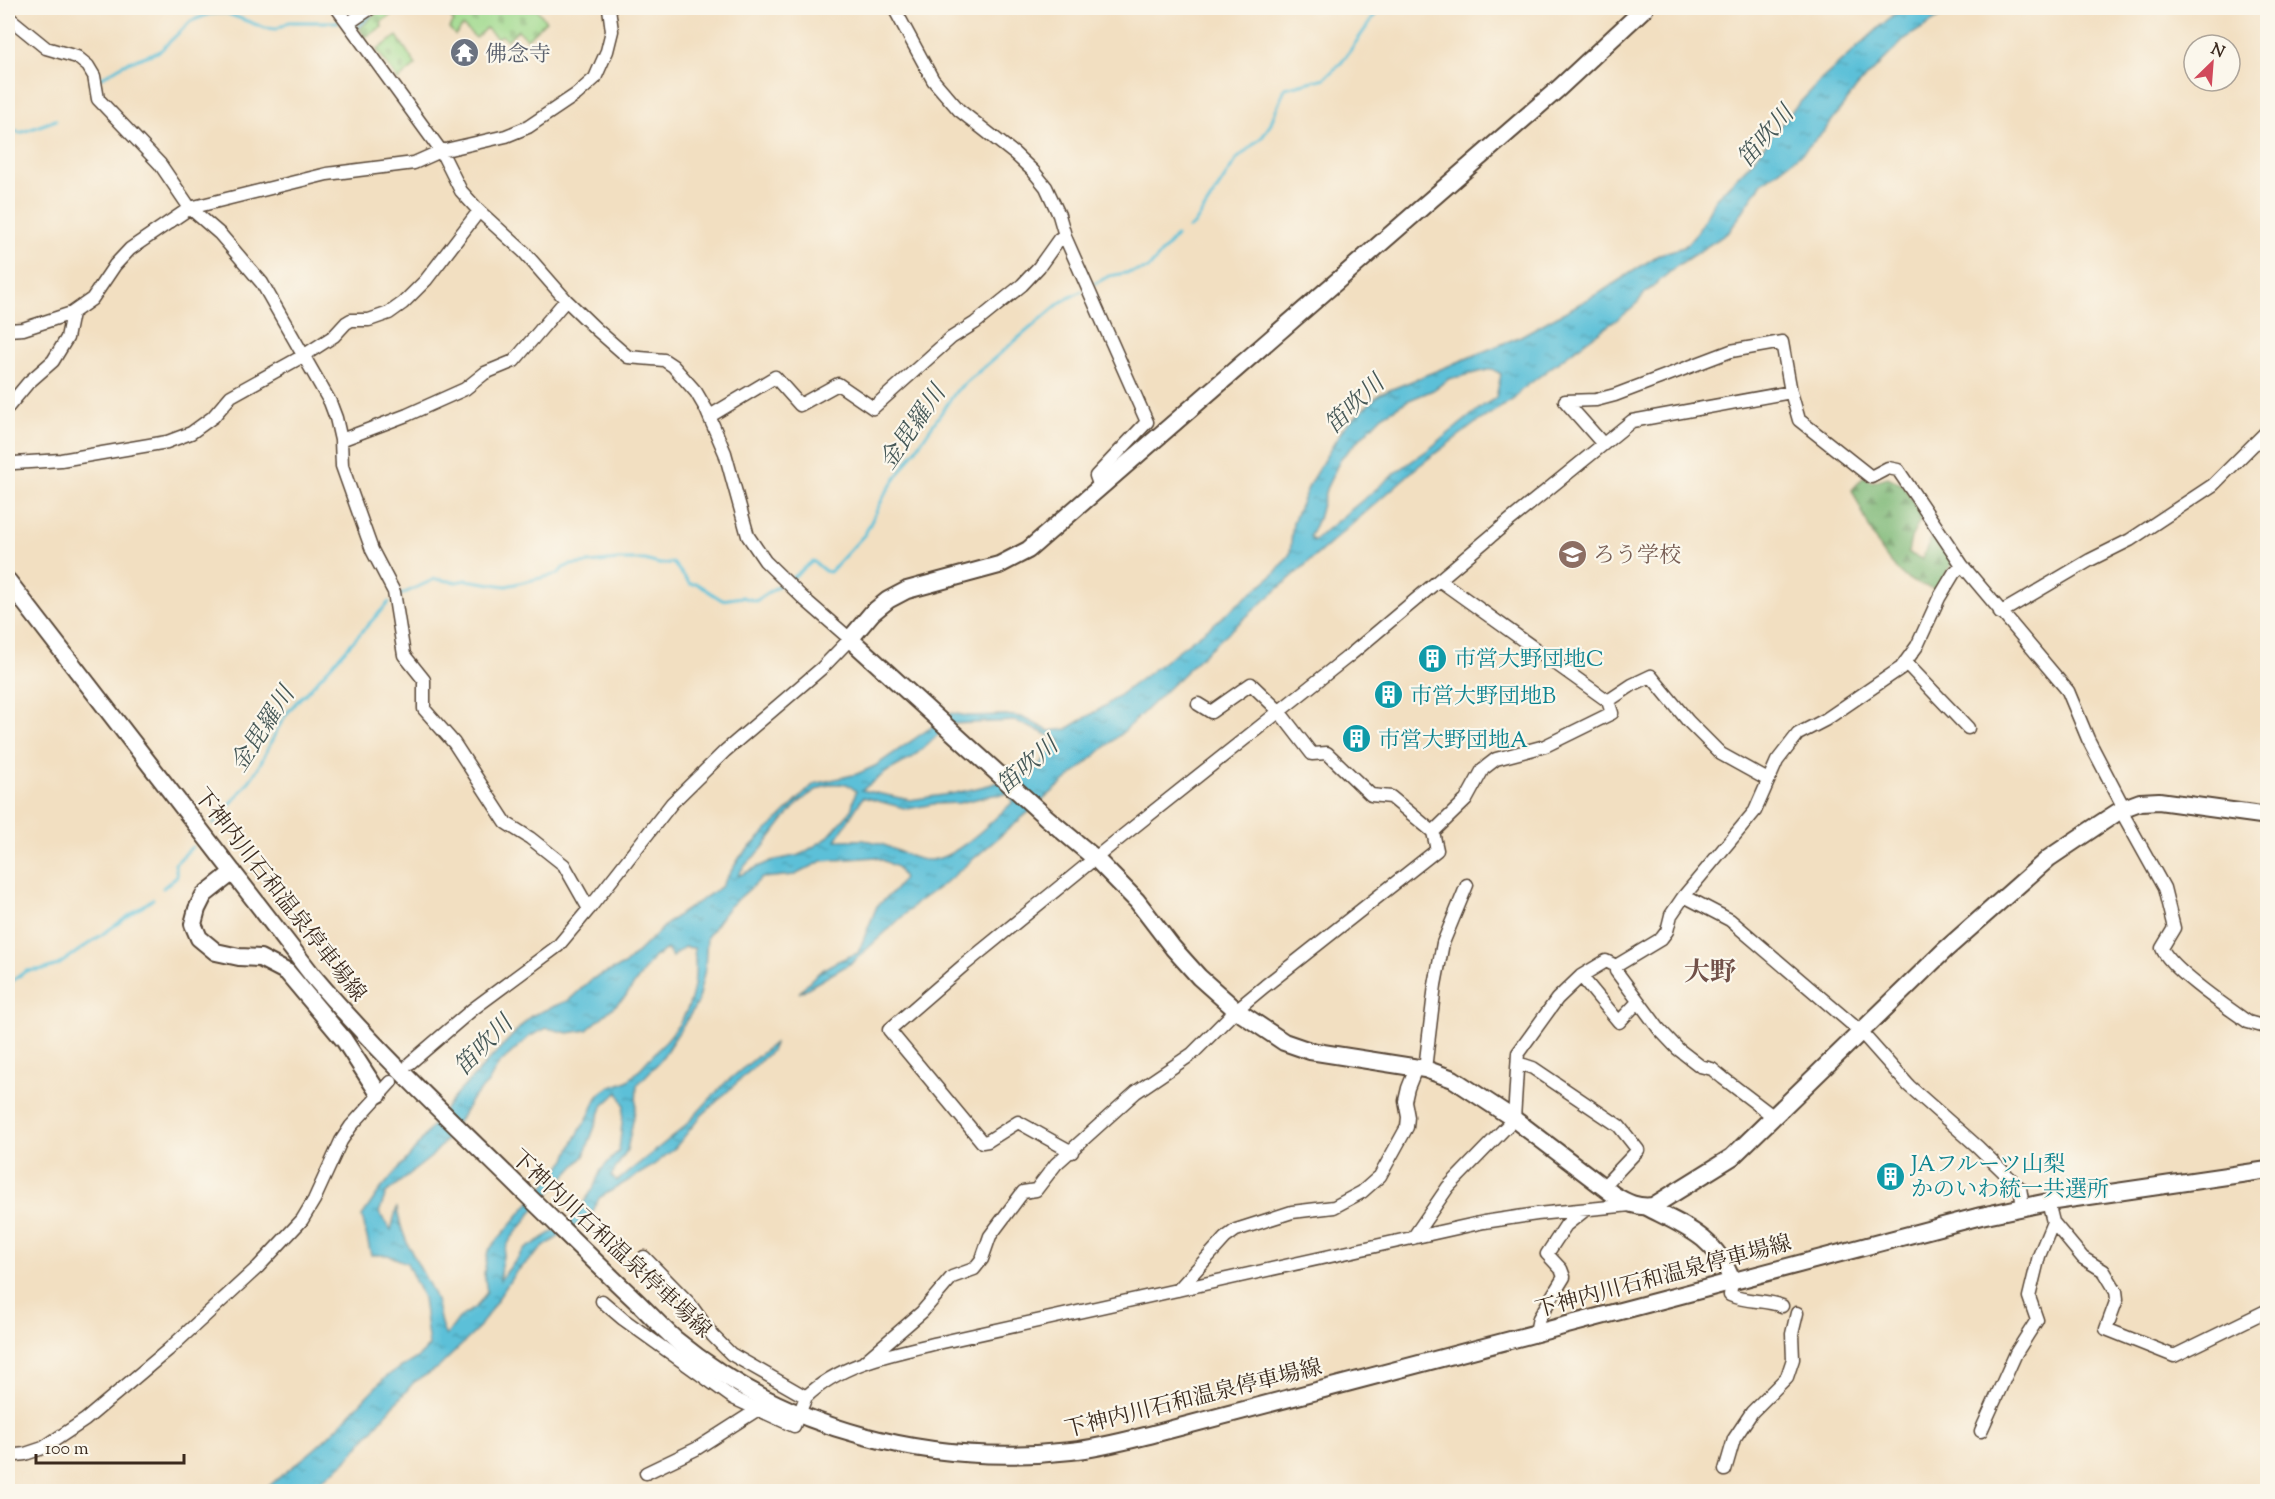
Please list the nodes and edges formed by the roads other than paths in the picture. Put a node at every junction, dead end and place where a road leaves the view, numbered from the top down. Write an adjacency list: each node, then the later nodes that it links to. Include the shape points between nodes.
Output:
1 (338, 8): 7 (street)
2 (371, 8): 7 (street)
3 (609, 8): 8 (street, via 612,31 607,51 595,78 577,94 528,127)
4 (894, 8): 11 (street, via 933,80 959,110 1015,154 1046,188)
5 (1644, 8): 23 (main road, via 1557,89)
6 (8, 17): 9 (street, via 46,48 77,57 88,66 98,99 160,164)
7 (350, 22): 8 (street)
8 (441, 151): 9 (street, via 414,163 327,174); 10 (street, via 461,191)
9 (190, 208): 13 (street, via 130,249 92,298); 15 (street, via 220,234 262,283)
10 (479, 211): 12 (street, via 524,252); 15 (street, via 426,280 403,303 369,320 351,320)
11 (1066, 239): 18 (street, via 1059,239 1022,285 951,338 873,408 838,384 800,405 775,376); 23 (street, via 1147,422 1096,476)
12 (566, 300): 18 (street, via 628,357 664,360 673,366); 20 (street, via 514,361 407,416)
13 (72, 313): 14 (street); 17 (street, via 67,338 53,361)
14 (8, 330)
15 (303, 356): 20 (street, via 330,402); 22 (street, via 231,396 213,417 190,433 167,442 62,460 14,464)
16 (1791, 392): 21 (street, via 1632,421); 21 (street, via 1782,342 1731,351 1615,396 1565,400); 24 (street, via 1799,420 1871,477 1888,468 1898,470)
17 (8, 408)
18 (710, 416): 28 (street, via 725,453 748,536 765,561)
19 (2268, 430): 27 (street, via 2213,485 2130,540)
20 (341, 440): 42 (street, via 342,466 372,550 394,592 404,655 424,680 424,709 454,743 506,824 564,865)
21 (1603, 444): 25 (street)
22 (8, 460)
23 (1100, 488): 28 (main road, via 1028,550 999,565 907,590 888,600)
24 (1962, 565): 27 (street); 29 (street, via 1939,598 1917,646)
25 (1438, 580): 30 (street); 32 (street)
26 (8, 581): 39 (main road, 下神内川石和温泉停車場線)
27 (2000, 613): 35 (street, via 2068,691)
28 (850, 639): 38 (main road); 42 (street, via 679,796)
29 (1905, 662): 33 (street); 34 (street, via 1825,720 1798,734)
30 (1608, 702): 34 (street, via 1651,676 1721,754); 37 (street, via 1612,713 1545,746 1496,759 1484,769 1466,800)
31 (1198, 704): 32 (street, via 1211,712 1251,684)
32 (1278, 710): 37 (street, via 1312,754 1327,753 1371,795 1391,797); 38 (street)
33 (1968, 728)
34 (1768, 780): 41 (street, via 1755,811)
35 (2124, 808): 36 (main road, via 2159,801); 47 (street, via 2125,818 2164,888 2174,928 2162,948 2164,953 2248,1022 2262,1026); 48 (main road, via 2049,858 1945,950)
36 (2268, 816)
37 (1433, 832): 46 (street, via 1437,850)
38 (1096, 859): 46 (main road, via 1137,901 1199,977); 56 (street, via 889,1030 982,1142 1018,1122)
39 (233, 872): 53 (main road, via 204,895 196,909 193,924 199,938 216,952 260,958 287,972 344,1040); 76 (main road, 下神内川石和温泉停車場線, via 348,1017 676,1340 731,1379)
40 (1467, 885): 51 (street, via 1443,943)
41 (1684, 896): 43 (street, via 1660,939); 48 (street, via 1730,920)
42 (589, 909): 49 (street, via 558,946 473,1009)
43 (1616, 966): 44 (street, via 1606,961); 45 (street)
44 (1581, 976): 45 (street, via 1619,1022); 50 (street, via 1557,999 1522,1047)
45 (1638, 1002): 54 (street, via 1678,1049 1700,1066 1712,1069)
46 (1236, 1010): 51 (main road, via 1284,1042 1310,1051); 56 (street, via 1192,1054 1136,1092)
47 (2268, 1021)
48 (1861, 1032): 54 (main road); 61 (street, via 1909,1086 2020,1188)
49 (410, 1063)
50 (1518, 1063): 55 (street); 58 (street, via 1533,1068 1611,1120 1634,1143 1638,1150)
51 (1421, 1068): 55 (main road, via 1453,1079); 67 (street, via 1408,1088 1407,1127 1380,1176 1362,1192 1334,1207 1292,1212 1236,1230)
52 (391, 1082): 53 (street)
53 (379, 1094): 78 (street, via 341,1141 302,1220 258,1267 85,1420 43,1448)
54 (1774, 1117): 60 (main road, via 1732,1157 1653,1206)
55 (1514, 1119): 58 (main road); 64 (street, via 1448,1187)
56 (1072, 1152): 73 (street, via 1056,1164 1036,1190 1023,1192 1011,1206 974,1269 952,1277 922,1312)
57 (2268, 1170): 59 (main road, 下神内川石和温泉停車場線)
58 (1603, 1187): 60 (main road)
59 (2048, 1202): 61 (main road, 下神内川石和温泉停車場線); 63 (street)
60 (1639, 1206): 62 (street); 66 (main road, via 1687,1227 1708,1242 1726,1265)
61 (2023, 1206): 66 (main road, 下神内川石和温泉停車場線)
62 (1586, 1209): 64 (street, via 1494,1221); 72 (street, via 1566,1225 1546,1254 1564,1277 1539,1318)
63 (2053, 1222): 70 (street, via 2084,1258 2103,1271 2116,1292 2106,1329 2174,1356); 77 (street, via 2029,1297 2037,1320 2016,1353)
64 (1413, 1238): 67 (street)
65 (644, 1257): 74 (street, via 731,1354)
66 (1732, 1281): 69 (street, via 1730,1295); 72 (main road, 下神内川石和温泉停車場線)
67 (1178, 1290): 73 (street)
68 (602, 1301): 75 (street, via 732,1398)
69 (1782, 1306)
70 (2268, 1310)
71 (1797, 1313): 79 (street, via 1792,1334 1793,1359 1787,1377 1752,1412 1734,1439)
72 (1536, 1332): 76 (main road, 下神内川石和温泉停車場線, via 1073,1451 995,1456 904,1446 841,1430)
73 (863, 1363): 74 (street, via 826,1380)
74 (806, 1397): 76 (street)
75 (756, 1410): 76 (street, via 794,1426); 80 (street, via 696,1449)
76 (800, 1413)
77 (1981, 1431)
78 (8, 1456)
79 (1725, 1470)
80 (646, 1473)

